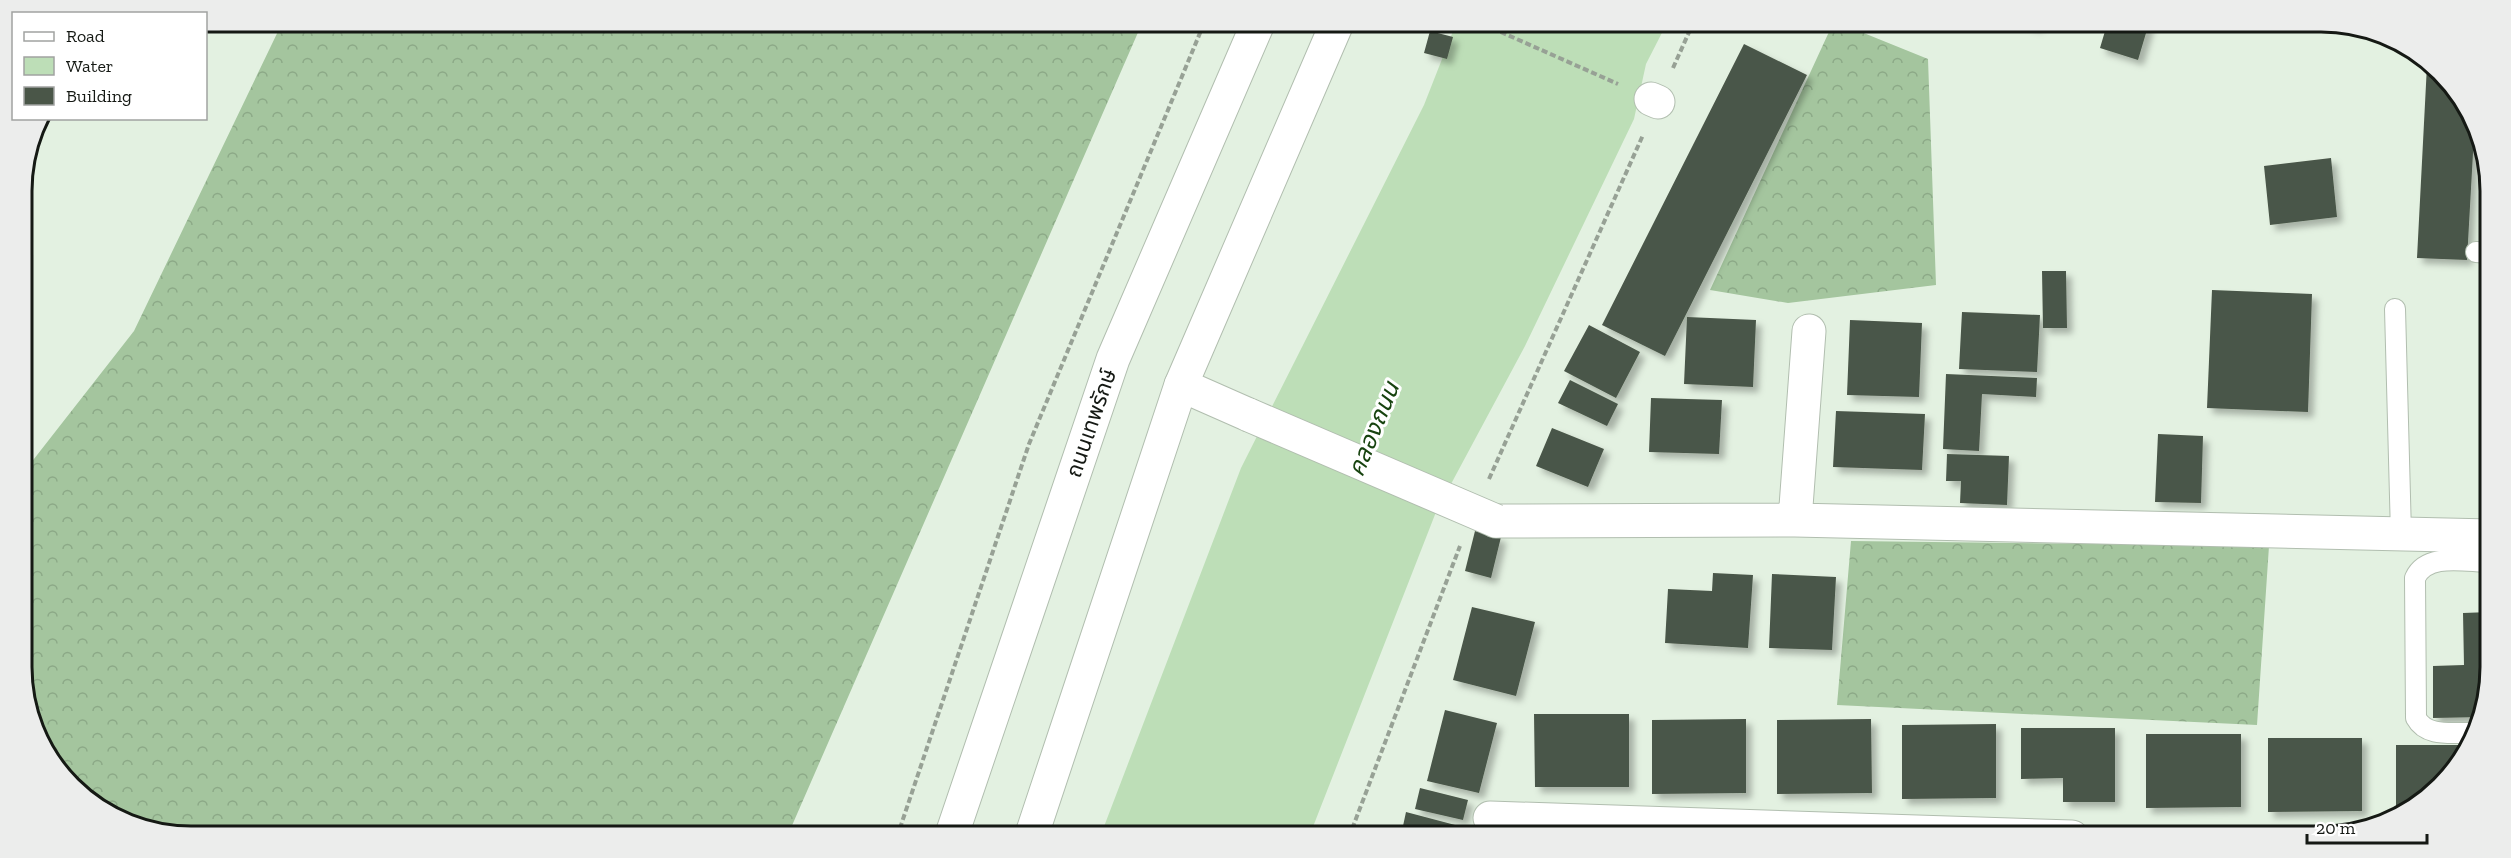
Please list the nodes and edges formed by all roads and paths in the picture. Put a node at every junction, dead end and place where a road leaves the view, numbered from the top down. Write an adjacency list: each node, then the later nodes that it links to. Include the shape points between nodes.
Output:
1 (1200, 32): 18 (path, via 1029,444)
2 (1254, 32): 19 (street, ถนนเทพรักษ์, via 1113,359)
3 (1333, 32): 9 (street)
4 (1501, 32): 6 (path)
5 (1689, 32): 6 (path)
6 (1655, 100): 10 (path)
7 (2395, 309): 12 (lane)
8 (1809, 331): 11 (street)
9 (1180, 385): 11 (street, bridge, via 1496,521); 20 (street)
10 (1484, 489)
11 (1795, 520): 12 (street)
12 (2402, 534): 13 (street)
13 (2480, 536)
14 (1461, 543): 21 (path)
15 (2480, 562): 16 (lane, via 2434,561 2422,567 2415,578 2416,718 2431,732)
16 (2465, 733)
17 (1490, 818): 22 (street)
18 (901, 826)
19 (955, 826)
20 (1035, 826)
21 (1353, 826)
22 (1735, 826)

